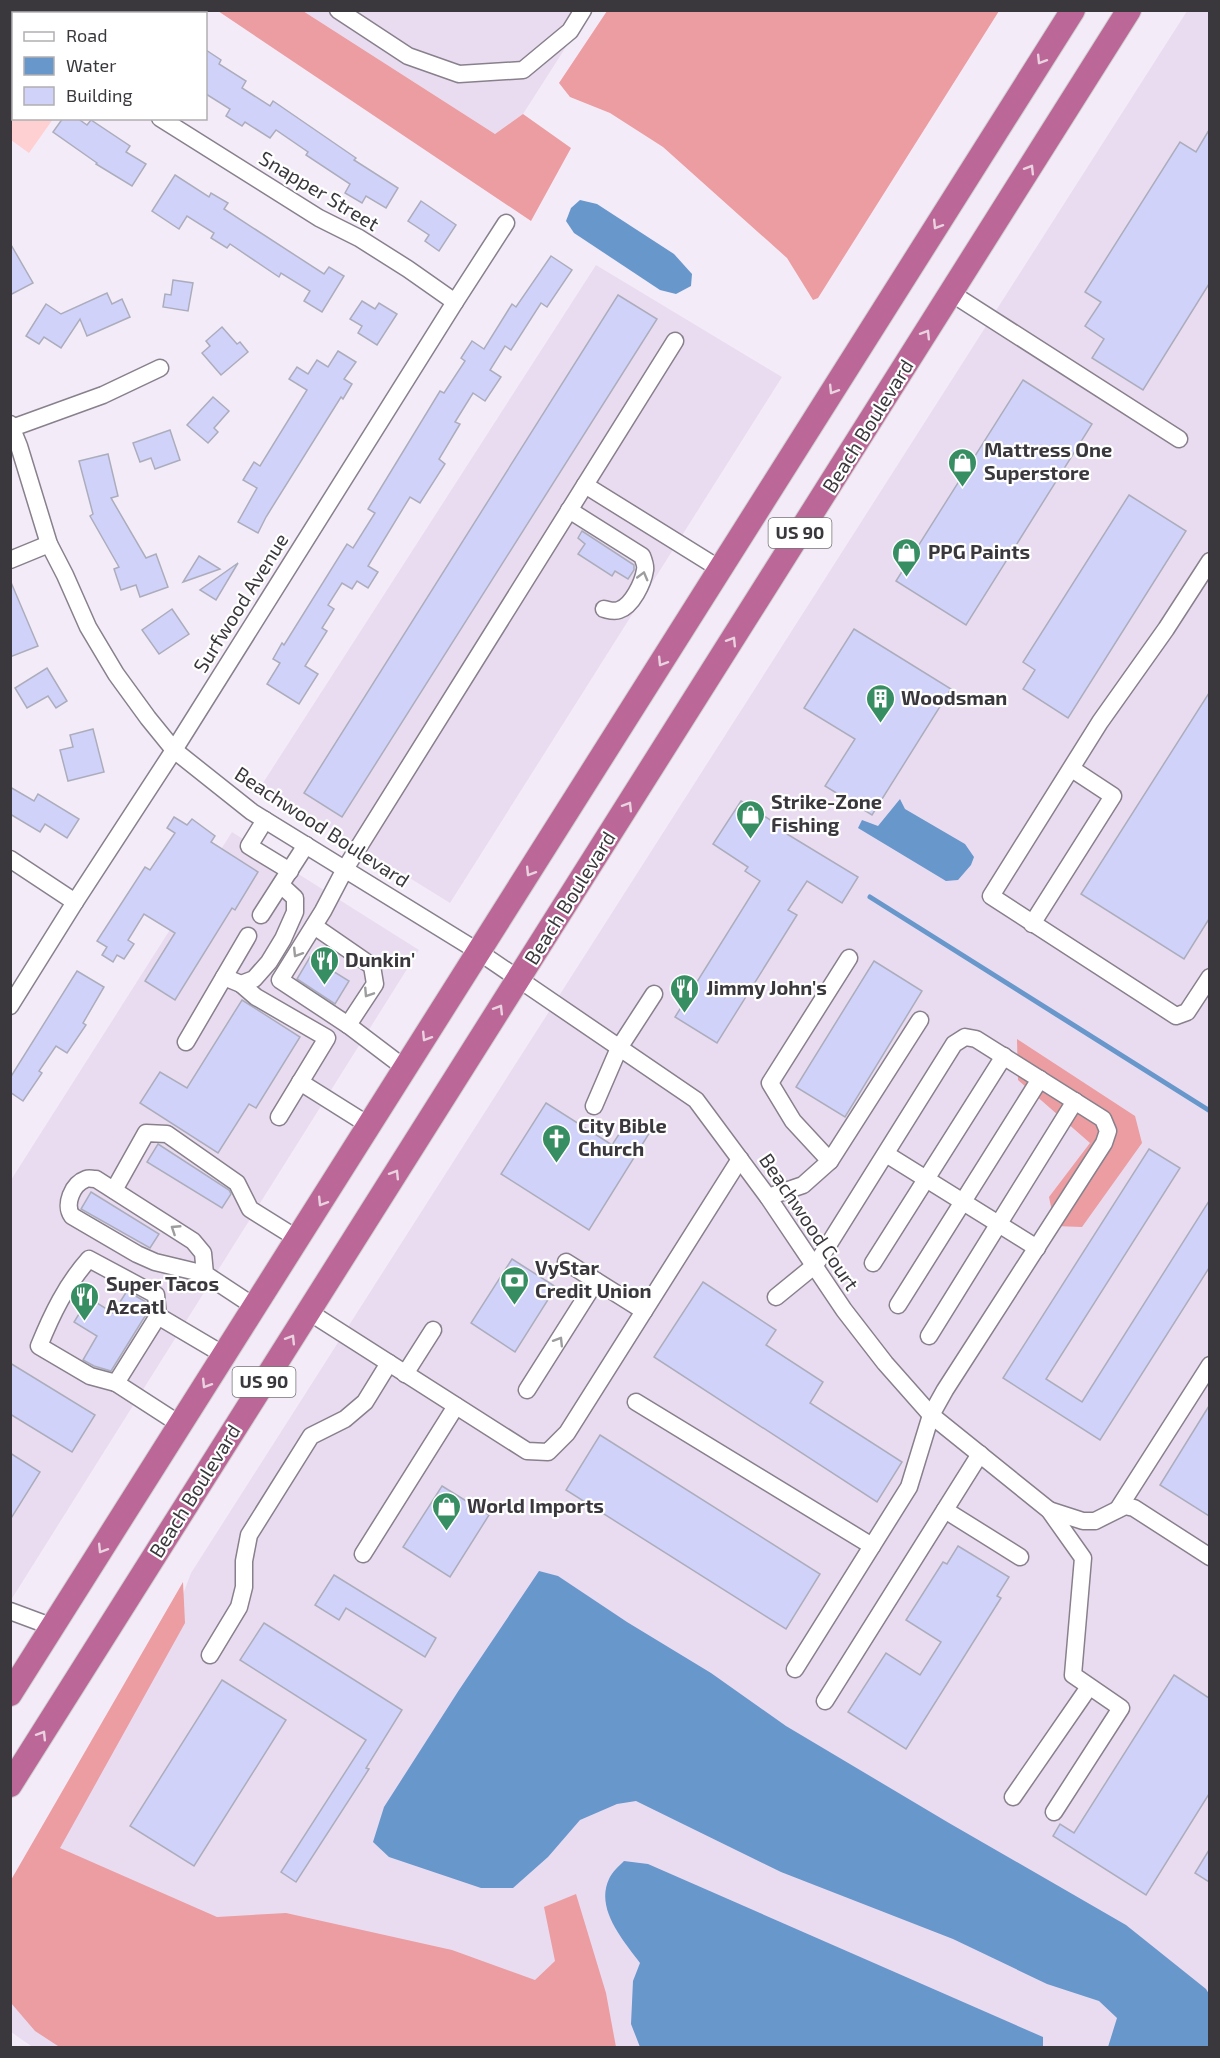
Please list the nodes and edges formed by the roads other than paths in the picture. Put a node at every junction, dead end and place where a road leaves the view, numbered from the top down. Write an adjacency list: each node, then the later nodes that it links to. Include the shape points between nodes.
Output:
1 (338, 10): 2 (street, via 408,56 459,74 523,70 570,31)
2 (583, 10)
3 (1072, 10): 18 (highway, US 90, one-way to 18)
4 (1130, 10): 7 (highway, Beach Boulevard / US 90, one-way to 4)
5 (163, 120): 8 (street, Snapper Street, via 319,218 359,238)
6 (506, 223): 8 (street, Surfwood Avenue)
7 (951, 293): 12 (street); 36 (highway, Beach Boulevard / US 90, one-way to 7)
8 (454, 302): 20 (street, Surfwood Avenue)
9 (675, 341): 13 (street)
10 (160, 368): 11 (street, via 104,395)
11 (11, 426): 15 (street, Beachwood Boulevard)
12 (1179, 439)
13 (585, 484): 14 (street); 18 (street)
14 (569, 510): 19 (street, one-way to 14, via 619,610 628,603 646,568 642,556); 25 (street)
15 (49, 544): 16 (street); 20 (street, Beachwood Boulevard, via 88,627 116,674)
16 (10, 560)
17 (1209, 561): 21 (street)
18 (720, 569): 32 (highway, US 90, one-way to 32)
19 (604, 609)
20 (174, 750): 22 (street, Beachwood Boulevard); 27 (street, Surfwood Avenue)
21 (1072, 769): 29 (street, via 991,896); 29 (street, via 1113,796)
22 (265, 820): 23 (street, Beachwood Boulevard); 26 (street, via 249,846)
23 (306, 845): 25 (street, Beachwood Boulevard); 26 (street)
24 (10, 860): 27 (street)
25 (345, 870): 30 (street); 32 (street, Beachwood Boulevard)
26 (285, 878): 28 (street); 37 (street, via 295,898 295,912 269,962 254,980)
27 (75, 902): 39 (street, Surfwood Avenue)
28 (261, 915)
29 (1032, 924): 35 (street, via 1176,1016 1187,1012)
30 (314, 926): 41 (street, one-way to 41, via 372,966 375,984); 41 (street, one-way to 41, via 280,981)
31 (248, 936): 34 (street)
32 (479, 952): 36 (street, Beachwood Boulevard); 45 (highway, US 90, one-way to 45)
33 (849, 958): 54 (street, via 770,1083 794,1121)
34 (224, 977): 37 (street); 42 (street)
35 (1209, 977)
36 (518, 980): 43 (street, Beachwood Court); 71 (highway, Beach Boulevard / US 90, one-way to 36)
37 (241, 984): 47 (street, via 256,997 327,1038)
38 (654, 994): 43 (street)
39 (10, 1006)
40 (920, 1020): 54 (street)
41 (348, 1025): 45 (street)
42 (186, 1042)
43 (619, 1048): 49 (street); 53 (street, Beachwood Court, via 696,1100)
44 (1004, 1056): 46 (street); 52 (street, via 976,1039 964,1037 954,1044); 55 (street)
45 (406, 1069): 51 (highway, US 90)
46 (1040, 1079): 48 (street); 58 (street)
47 (300, 1082): 50 (street); 51 (street)
48 (1075, 1101): 59 (street); 61 (street, via 1103,1119 1108,1131)
49 (594, 1106)
50 (279, 1117)
51 (370, 1126): 60 (highway, US 90, one-way to 60)
52 (886, 1154): 55 (street); 64 (street)
53 (740, 1159): 57 (street, Beachwood Court); 70 (street)
54 (830, 1161): 57 (street, via 802,1185)
55 (927, 1179): 58 (street); 63 (street)
56 (114, 1190): 60 (street, via 146,1132 167,1134 237,1183 250,1209); 65 (street, one-way to 56, via 203,1253 193,1241); 65 (street, via 96,1179 86,1179 75,1187 68,1211 96,1232 154,1262)
57 (768, 1197): 64 (street, Beachwood Court)
58 (963, 1202): 59 (street); 68 (street)
59 (999, 1224): 61 (street); 74 (street)
60 (298, 1239): 69 (highway, US 90)
61 (1037, 1248): 83 (street)
62 (566, 1262): 66 (street)
63 (873, 1263)
64 (814, 1266): 67 (street); 83 (street, Beachwood Court, via 885,1363)
65 (205, 1274): 69 (street)
66 (596, 1281): 70 (street); 80 (street, one-way to 66)
67 (776, 1297)
68 (898, 1305)
69 (255, 1306): 75 (highway, US 90)
70 (644, 1311): 82 (street, via 567,1433 548,1452 527,1451)
71 (309, 1312): 76 (street); 100 (highway, Beach Boulevard / US 90, one-way to 71)
72 (158, 1316): 75 (street); 79 (street); 79 (street, via 156,1295 89,1259 54,1308 39,1346 90,1376)
73 (433, 1330): 78 (street)
74 (929, 1336)
75 (225, 1355): 84 (highway, US 90, one-way to 84)
76 (389, 1363): 78 (street); 95 (street, via 365,1402 345,1419 310,1436 249,1535 239,1606)
77 (1209, 1365): 86 (street)
78 (405, 1374): 82 (street)
79 (116, 1383): 84 (street)
80 (527, 1390)
81 (636, 1402): 89 (street)
82 (456, 1406): 90 (street)
83 (931, 1415): 85 (street, Beachwood Court); 89 (street, via 909,1487)
84 (181, 1425): 94 (highway, US 90, one-way to 94)
85 (980, 1454): 87 (street); 88 (street, Beachwood Court)
86 (1118, 1509): 88 (street, via 1095,1521); 92 (street, via 1134,1508)
87 (945, 1510): 91 (street); 99 (street)
88 (1049, 1510): 97 (street, via 1083,1558 1073,1675)
89 (872, 1546): 96 (street)
90 (363, 1554)
91 (1020, 1557)
92 (1209, 1557)
93 (10, 1611): 94 (street)
94 (53, 1627): 98 (highway, US 90)
95 (210, 1655)
96 (795, 1669)
97 (1089, 1687): 101 (street); 102 (street, via 1121,1708)
98 (12, 1689)
99 (825, 1701)
100 (10, 1785)
101 (1012, 1797)
102 (1054, 1812)

